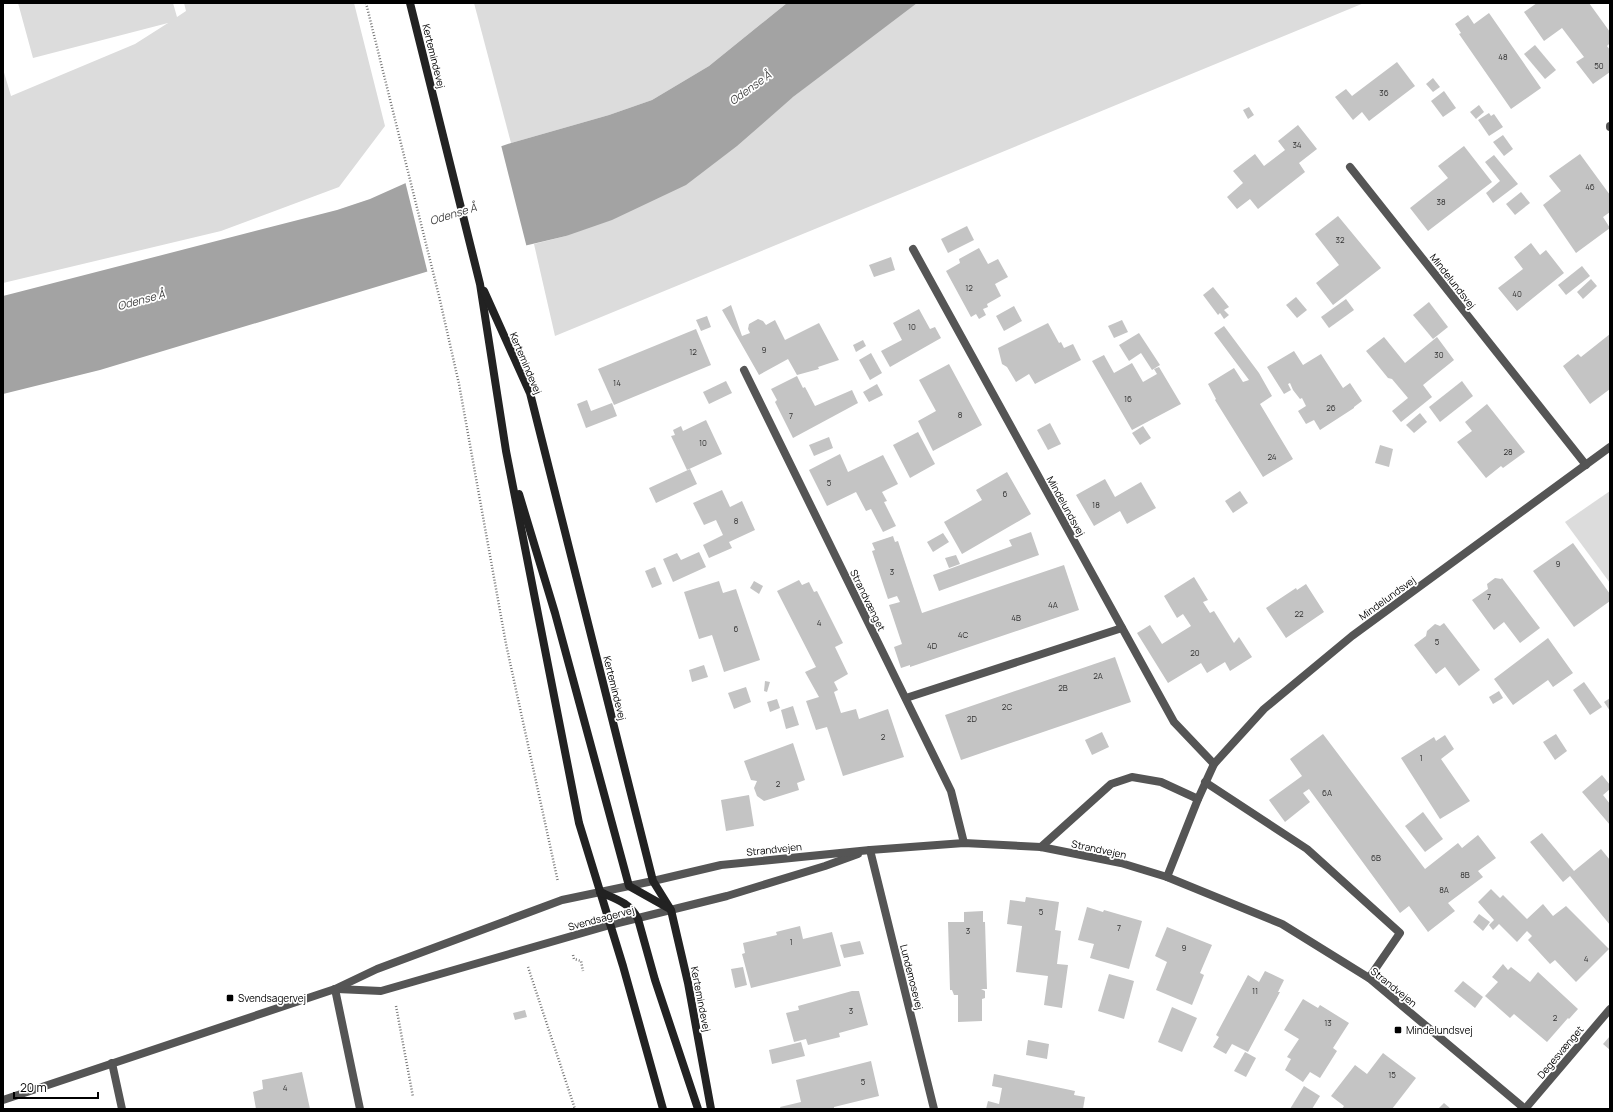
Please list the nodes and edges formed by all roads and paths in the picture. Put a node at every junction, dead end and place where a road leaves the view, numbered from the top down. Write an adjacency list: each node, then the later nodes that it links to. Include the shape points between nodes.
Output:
1 (366, 3): 18 (path, via 462,399 506,644)
2 (410, 3): 5 (main road, Kertemindevej)
3 (1350, 167): 9 (street, Mindelundsvej)
4 (912, 249): 10 (street, Mindelundsvej)
5 (478, 278): 8 (main road, Kertemindevej); 20 (main road, Kertemindevej, via 530,393)
6 (744, 370): 11 (street, Strandvænget)
7 (1610, 447): 9 (street, Mindelundsvej)
8 (506, 451): 21 (main road, via 555,613); 22 (main road, Kertemindevej, via 579,823)
9 (1586, 464): 12 (street, Mindelundsvej, via 1352,636 1264,709)
10 (1122, 628): 11 (street); 12 (street, Mindelundsvej, via 1174,722)
11 (906, 698): 15 (street, Strandvænget, via 951,791)
12 (1214, 764): 13 (street, Mindelundsvej)
13 (1205, 782): 14 (street, Mindelundsvej); 27 (street, via 1307,849 1400,933)
14 (1198, 799): 16 (street, via 1161,782 1132,777 1111,784); 19 (street, Mindelundsvej)
15 (964, 843): 16 (street, Strandvejen); 17 (street, Strandvejen)
16 (1042, 847): 19 (street, Strandvejen, via 1121,863)
17 (870, 850): 20 (street, Strandvejen, via 721,865); 23 (street, Svendsagervej, via 825,866); 40 (street, Lundemosevej)
18 (554, 862)
19 (1167, 877): 27 (street, Strandvejen, via 1282,924)
20 (653, 881): 21 (street, Strandvejen); 23 (main road, Kertemindevej)
21 (629, 886): 22 (street, Strandvejen); 23 (main road)
22 (600, 892): 24 (main road, via 627,904 634,910); 25 (main road, Kertemindevej); 29 (street, Svendsagervej, via 562,900 377,969)
23 (672, 910): 24 (street, Svendsagervej); 39 (main road, Kertemindevej)
24 (638, 919): 25 (street, Svendsagervej); 38 (main road, via 655,980)
25 (610, 925): 26 (street, Svendsagervej); 37 (main road, Kertemindevej)
26 (522, 950): 28 (street, Svendsagervej); 36 (path)
27 (1369, 978): 41 (street, Strandvejen)
28 (392, 987): 29 (street, Svendsagervej, via 381,991); 32 (path)
29 (335, 989): 31 (street, Svendsagervej); 35 (street)
30 (1610, 1008): 41 (street, Degesvænget)
31 (112, 1063): 33 (street, Svendsagervej); 34 (street)
32 (413, 1097)
33 (3, 1100)
34 (122, 1109)
35 (360, 1109)
36 (575, 1109)
37 (663, 1109)
38 (698, 1109)
39 (711, 1109)
40 (934, 1109)
41 (1525, 1109)

